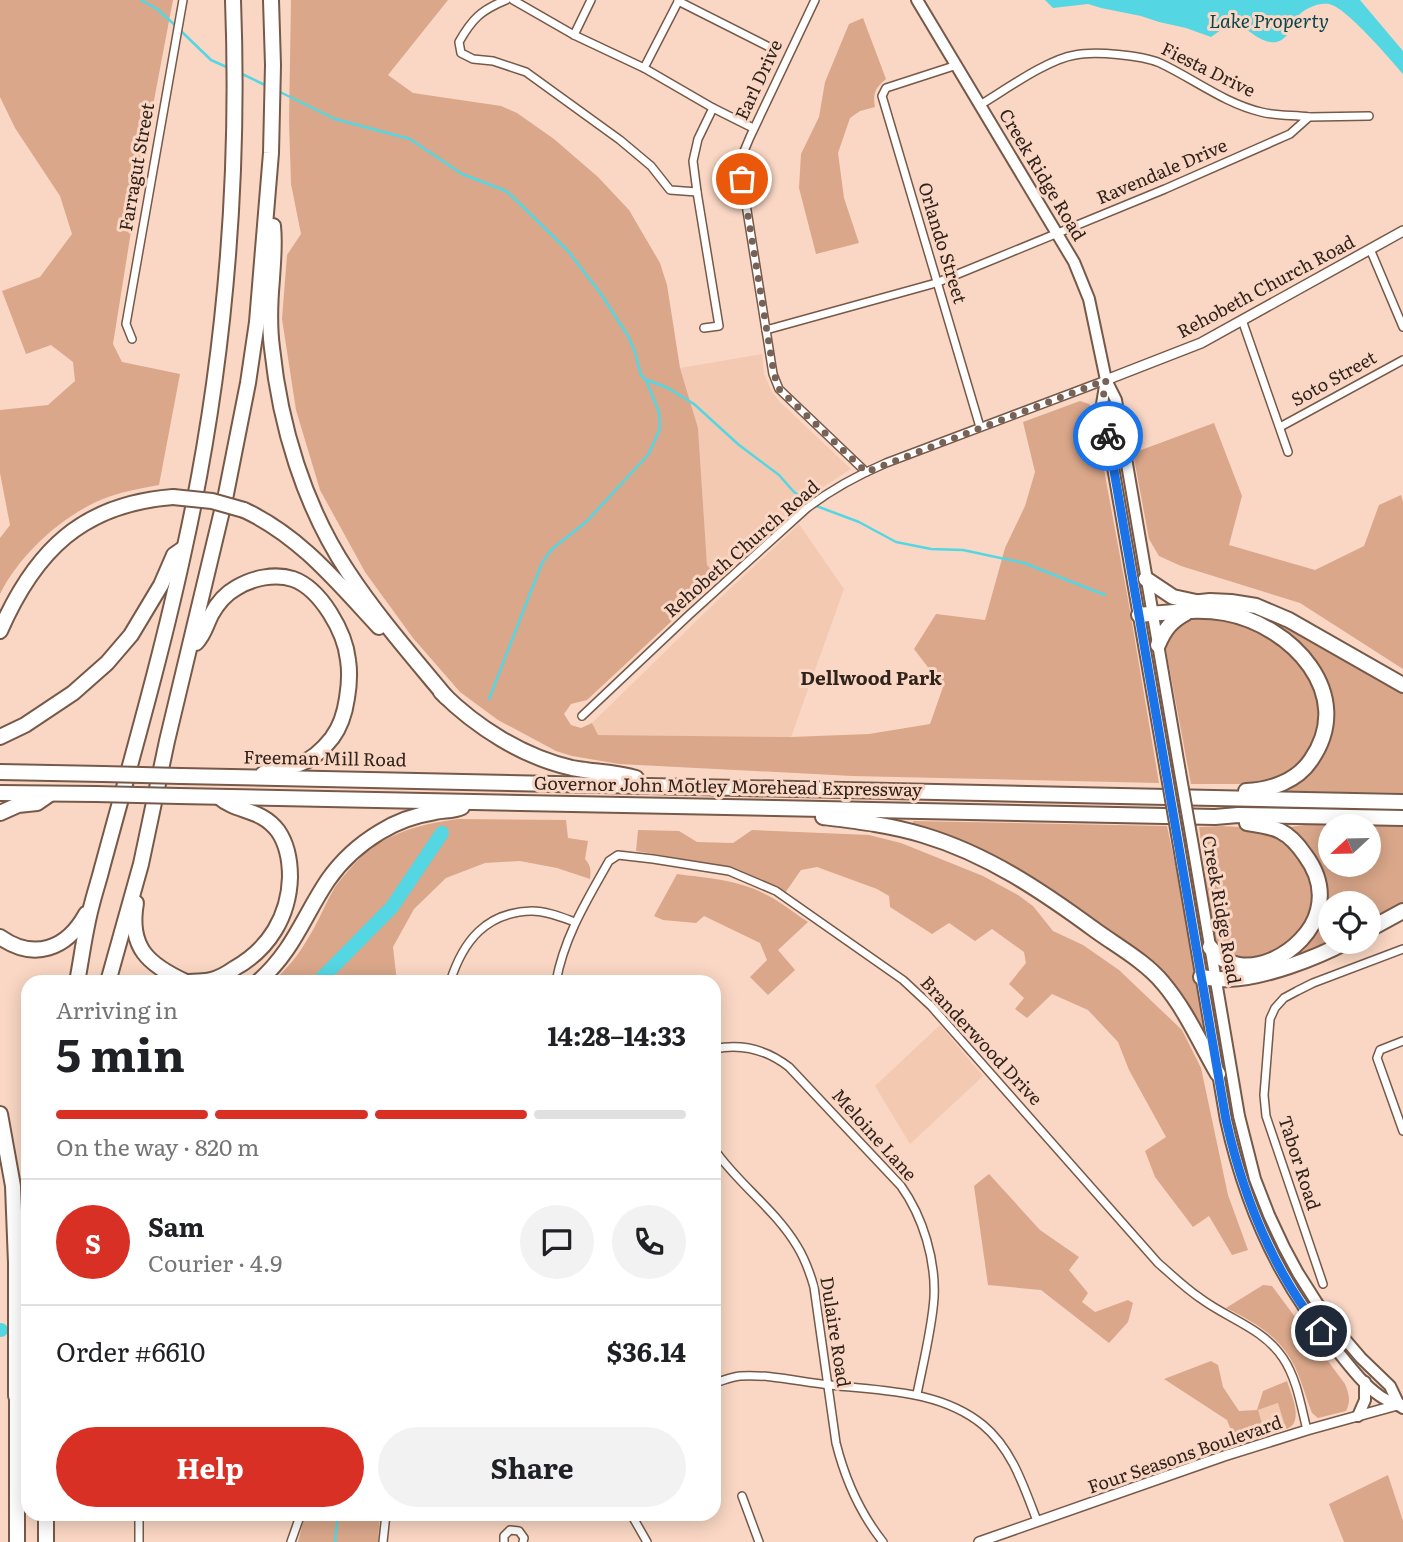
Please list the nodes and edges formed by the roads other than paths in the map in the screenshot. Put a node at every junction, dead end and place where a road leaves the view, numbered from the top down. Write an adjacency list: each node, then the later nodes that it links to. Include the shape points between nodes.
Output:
1 (183, 0): 29 (street, Farragut Street, via 125,324)
2 (233, 0): 36 (highway, via 232,214 223,321)
3 (271, 0): 19 (highway)
4 (506, 0): 20 (street, via 476,18 459,42 461,53 526,72 620,140 651,166 670,190)
5 (513, 0): 10 (street)
6 (591, 0): 10 (street)
7 (815, 0): 18 (street, Earl Drive)
8 (917, 0): 12 (main road, Creek Ridge Road)
9 (678, 1): 11 (street); 13 (street)
10 (574, 35): 13 (street)
11 (773, 49)
12 (957, 65): 14 (main road, Creek Ridge Road); 24 (street, Orlando Street, via 886,88 883,96)
13 (644, 68): 15 (street)
14 (980, 105): 17 (street, Fiesta Drive, via 1052,62 1092,54 1147,58 1238,104 1262,112); 22 (main road, Creek Ridge Road)
15 (713, 108): 18 (street); 20 (street, via 693,161)
16 (1369, 116): 17 (street)
17 (1309, 117): 22 (street, Ravendale Drive, via 1290,134)
18 (753, 128): 28 (street, Earl Drive, via 742,156 742,179)
19 (268, 189): 42 (highway, via 257,323 242,416); 44 (highway, via 274,239 272,345 295,459 347,571)
20 (697, 192): 27 (street, via 719,326)
21 (1403, 231): 23 (street, Rehobeth Church Road)
22 (1057, 233): 24 (street, Ravendale Drive); 31 (main road, Creek Ridge Road, via 1089,299)
23 (1370, 249): 25 (street, Rehobeth Church Road); 26 (street)
24 (936, 283): 28 (street, Ravendale Drive); 32 (street, Orlando Street)
25 (1242, 320): 31 (street, Rehobeth Church Road, via 1201,343); 33 (street)
26 (1403, 327)
27 (704, 328)
28 (766, 330): 35 (street, Earl Drive, via 779,389)
29 (132, 339)
30 (1403, 359): 33 (street, Soto Street)
31 (1106, 380): 32 (street, Rehobeth Church Road); 37 (main road, Creek Ridge Road, via 1116,400); 39 (main road, Creek Ridge Road, via 1102,404)
32 (980, 427): 35 (street, Rehobeth Church Road)
33 (1280, 427): 34 (street)
34 (1288, 452)
35 (866, 472): 45 (street, Rehobeth Church Road, via 807,508)
36 (185, 548): 46 (highway, via 174,555 131,635 107,663 50,709); 61 (highway)
37 (1146, 579): 38 (highway); 39 (main road, Creek Ridge Road)
38 (1192, 607): 39 (highway); 41 (highway, via 1168,626); 43 (highway, via 1231,602 1256,606); 53 (highway, via 1226,613 1282,637 1315,675 1327,712 1325,736 1305,769 1276,786)
39 (1145, 611): 41 (main road, Creek Ridge Road); 76 (main road, Creek Ridge Road, bridge, via 1179,846)
40 (0, 631): 44 (highway, bridge, via 32,571 73,530 106,512 155,498 212,500 244,510 307,551)
41 (1158, 645): 66 (main road, Creek Ridge Road, bridge)
42 (190, 649): 48 (highway, via 220,601 236,587 256,579 291,578 332,617 349,667 340,726 314,756); 60 (highway)
43 (1403, 685)
44 (446, 697): 49 (highway, via 486,729 550,762 634,777)
45 (582, 716)
46 (0, 737)
47 (0, 772): 48 (highway, Freeman Mill Road, bridge)
48 (257, 777): 49 (highway, Freeman Mill Road)
49 (649, 785): 53 (highway, Governor John Motley Morehead Expressway)
50 (0, 793): 51 (highway)
51 (52, 793): 52 (highway, Governor John Motley Morehead Expressway, bridge); 57 (highway, via 37,803)
52 (218, 796): 54 (highway, Governor John Motley Morehead Expressway); 72 (highway, via 228,806 262,817 279,833 290,863 290,888 273,935 248,961)
53 (1210, 797): 55 (highway, Governor John Motley Morehead Expressway)
54 (472, 802): 56 (highway, Governor John Motley Morehead Expressway); 73 (highway, via 399,822 354,851 329,879 282,958)
55 (1403, 802)
56 (810, 809): 58 (highway, Governor John Motley Morehead Expressway); 79 (highway, via 821,817 922,834 1012,873 1058,902 1161,980 1190,1021)
57 (0, 813)
58 (1215, 817): 59 (highway, Governor John Motley Morehead Expressway); 66 (highway, via 1286,833 1316,873 1320,898 1318,912 1304,936 1270,960 1242,967 1222,959)
59 (1403, 818)
60 (141, 864): 70 (highway); 71 (highway, via 135,911 139,943 158,967)
61 (92, 904): 65 (highway, via 71,935 43,950 30,950); 69 (highway)
62 (1403, 911): 64 (highway)
63 (575, 922): 74 (street, via 534,911 492,921 466,945); 75 (street, Branderwood Drive); 92 (street, Branderwood Drive, via 609,861 618,856 729,871 776,891 844,938 931,1006 1158,1263 1201,1299 1252,1328 1275,1348 1292,1377)
64 (1381, 923)
65 (0, 937)
66 (1210, 947): 76 (main road, Creek Ridge Road)
67 (1403, 949): 83 (street, Tabor Road, via 1284,998 1270,1019 1266,1116)
68 (1321, 954): 76 (highway, via 1245,978)
69 (78, 975)
70 (110, 975)
71 (174, 975)
72 (224, 975)
73 (265, 975)
74 (452, 975)
75 (558, 975)
76 (1209, 978): 79 (main road, Creek Ridge Road); 90 (main road, Creek Ridge Road, via 1239,1116 1269,1215 1317,1303)
77 (1403, 1041): 81 (street, via 1381,1050 1377,1058)
78 (721, 1048): 88 (street, Meloine Lane, via 753,1048 789,1067 901,1186 914,1206 934,1290)
79 (1218, 1074): 86 (main road, Creek Ridge Road, via 1234,1157 1261,1230 1312,1320)
80 (0, 1114): 89 (highway, via 13,1186)
81 (1403, 1131)
82 (721, 1158): 87 (street, Dulaire Road, via 802,1253 814,1287)
83 (1323, 1283)
84 (21, 1348): 89 (highway)
85 (721, 1381): 87 (street, via 764,1376)
86 (1365, 1382): 90 (main road, Creek Ridge Road, via 1380,1396); 91 (main road)
87 (828, 1385): 88 (street); 109 (street, Dulaire Road, via 846,1476)
88 (917, 1394): 99 (street, via 958,1409 988,1429 1015,1466)
89 (16, 1396): 100 (highway)
90 (1402, 1406): 91 (street, Four Seasons Boulevard)
91 (1358, 1416): 92 (street, Four Seasons Boulevard)
92 (1307, 1430): 99 (street, Four Seasons Boulevard)
93 (741, 1496): 108 (street)
94 (46, 1521): 101 (highway)
95 (139, 1521): 102 (street)
96 (298, 1521): 103 (street)
97 (385, 1521): 104 (street)
98 (635, 1521): 107 (street)
99 (1037, 1521): 110 (street, Four Seasons Boulevard)
100 (17, 1542)
101 (46, 1542)
102 (139, 1542)
103 (291, 1542)
104 (383, 1542)
105 (504, 1542): 106 (street, via 510,1530 519,1531)
106 (523, 1542)
107 (647, 1542)
108 (759, 1542)
109 (883, 1542)
110 (979, 1542)

